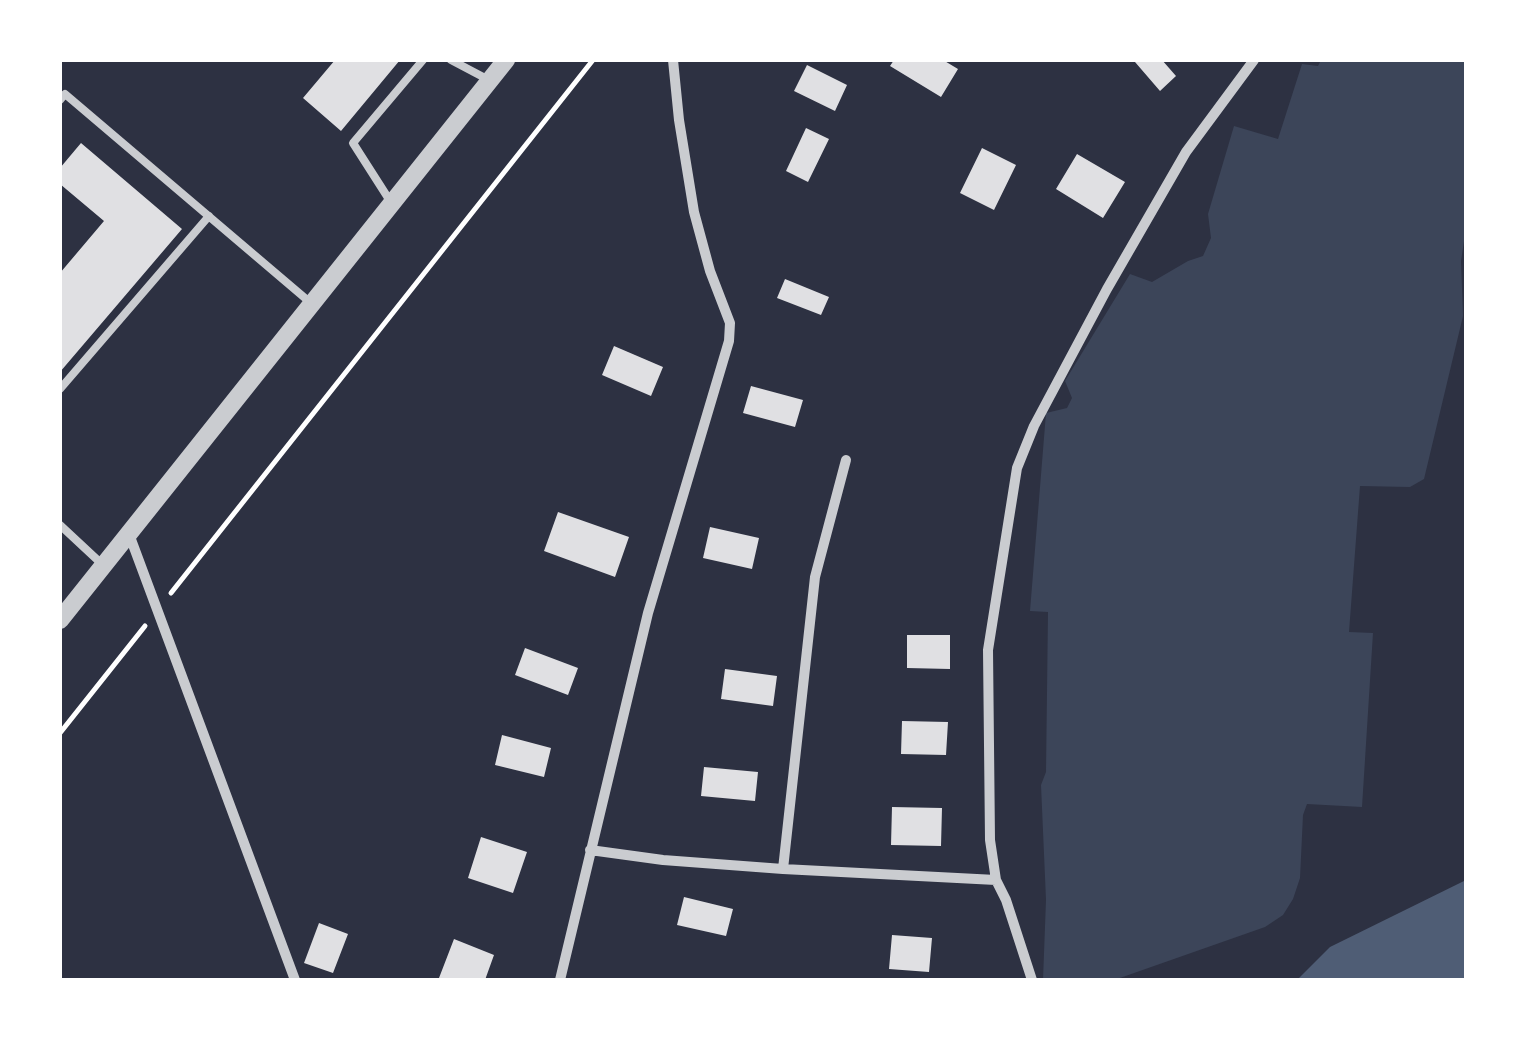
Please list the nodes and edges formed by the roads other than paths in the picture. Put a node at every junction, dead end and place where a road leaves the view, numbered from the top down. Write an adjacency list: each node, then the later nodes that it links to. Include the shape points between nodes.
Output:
1 (423, 60): 8 (lane, via 353,143)
2 (451, 60): 6 (lane)
3 (506, 60): 6 (street)
4 (673, 60): 17 (street, via 694,212 730,323 729,340 648,613)
5 (1254, 60): 19 (street, via 1186,152 1146,221 1034,426 1018,468 988,650)
6 (490, 80): 8 (street)
7 (60, 100): 9 (lane, via 64,94)
8 (392, 204): 10 (street)
9 (209, 216): 10 (lane); 11 (lane)
10 (312, 304): 14 (street)
11 (60, 390)
12 (846, 460): 18 (street, via 815,578)
13 (60, 524): 15 (lane)
14 (129, 534): 15 (street); 20 (street)
15 (104, 566): 16 (street)
16 (60, 620)
17 (590, 850): 18 (street); 21 (street)
18 (783, 869): 19 (street)
19 (996, 880): 22 (street)
20 (295, 980)
21 (560, 980)
22 (1032, 980)

